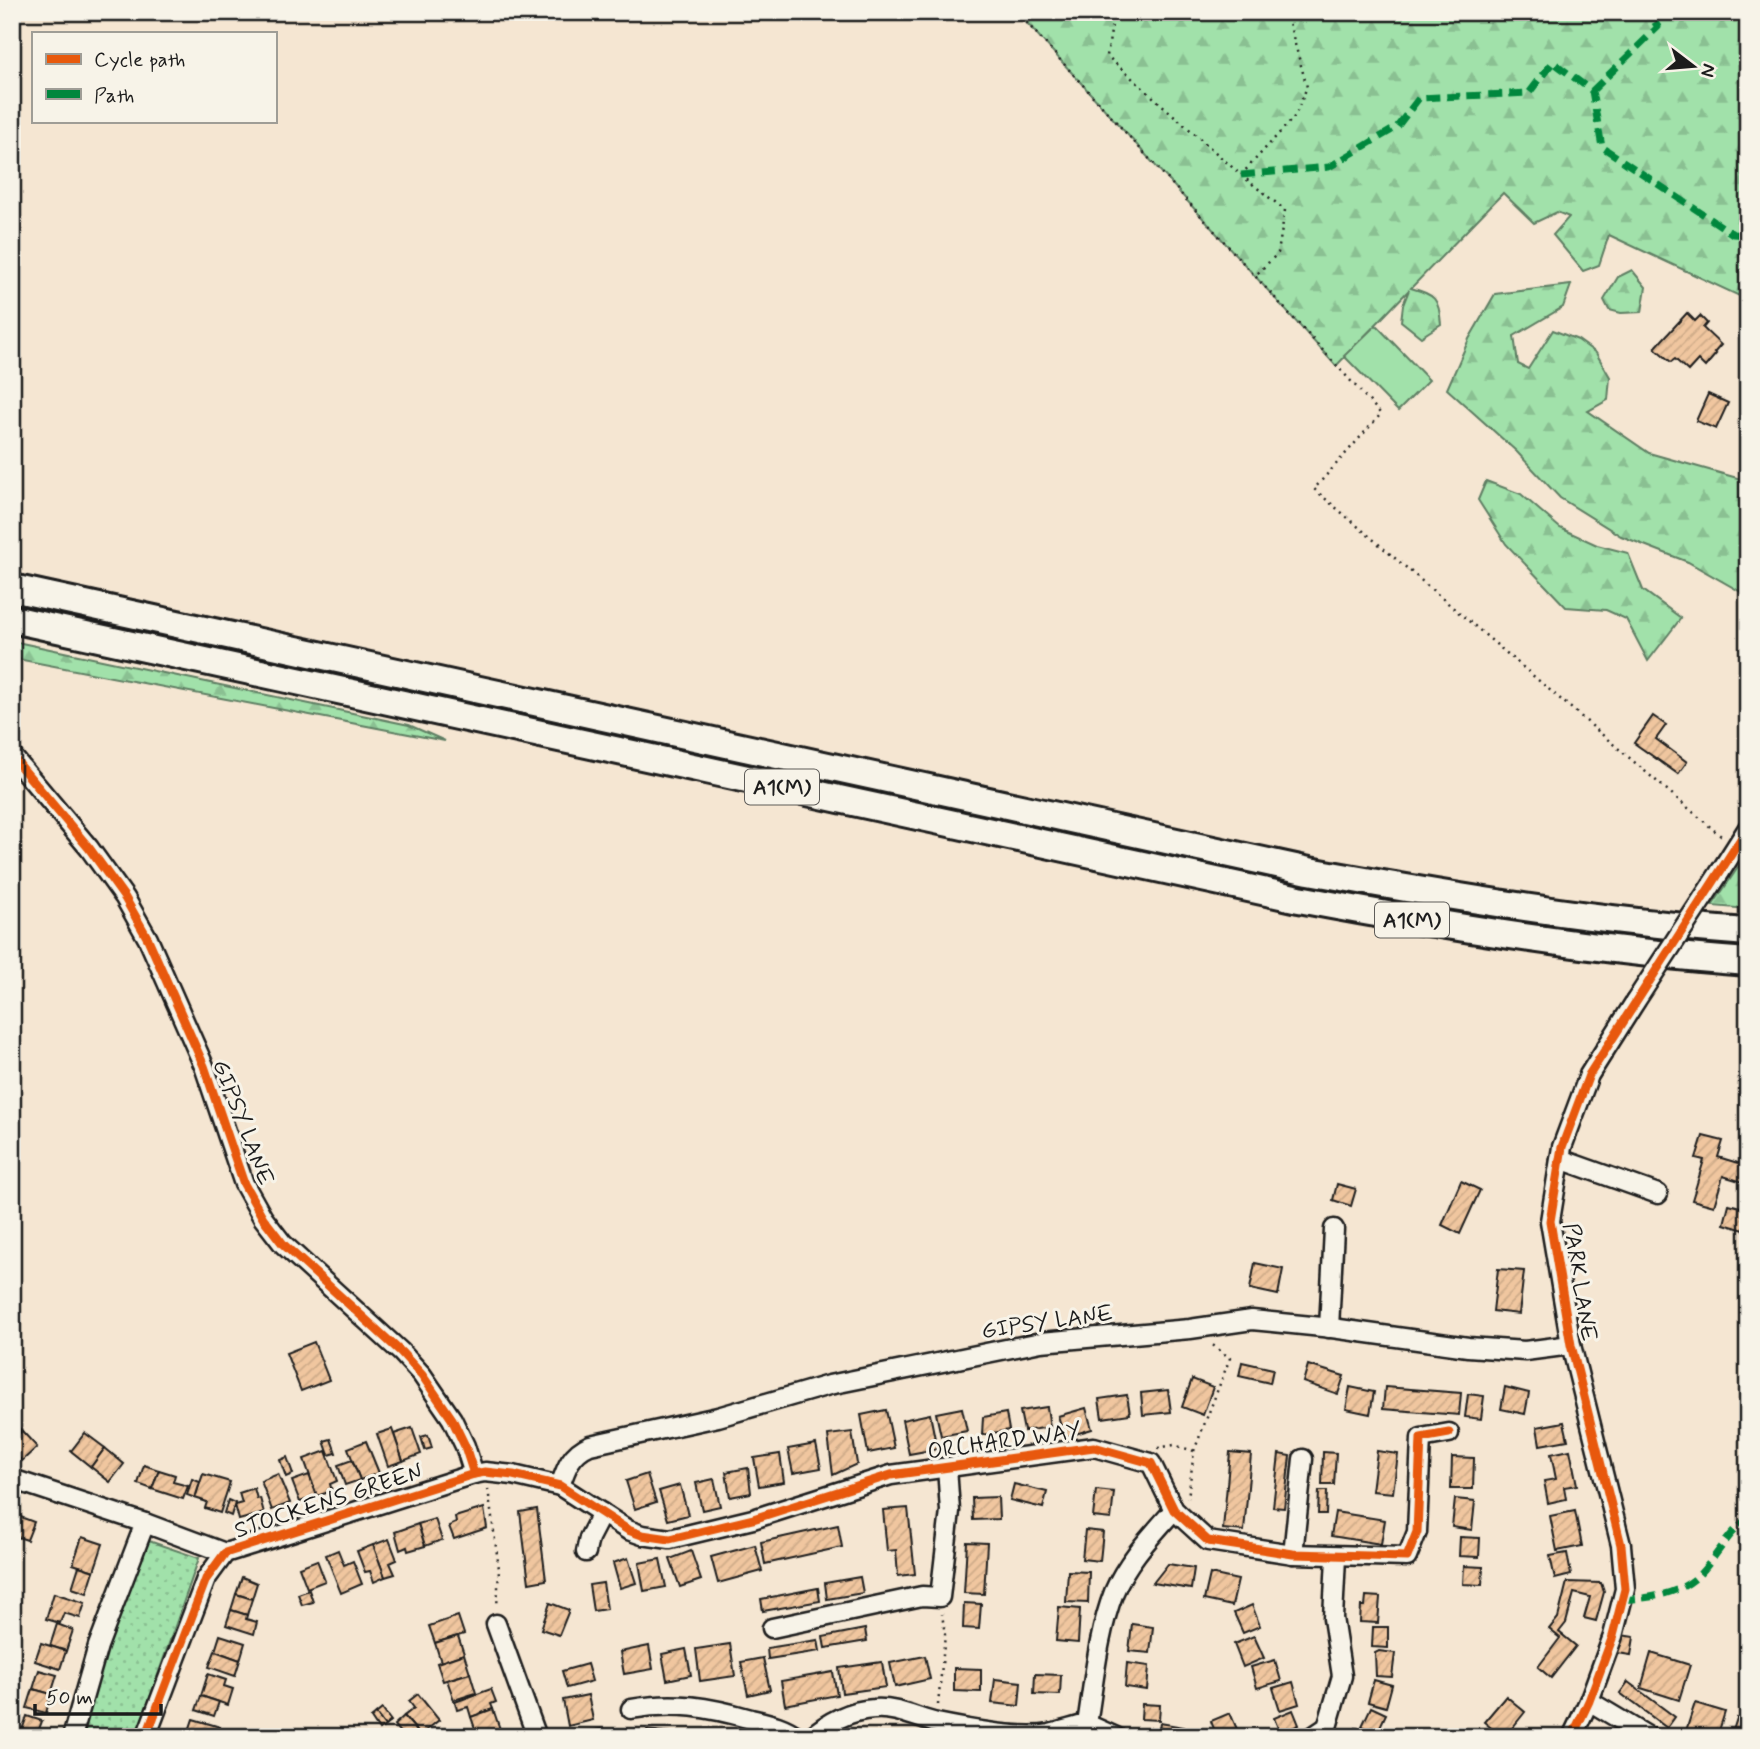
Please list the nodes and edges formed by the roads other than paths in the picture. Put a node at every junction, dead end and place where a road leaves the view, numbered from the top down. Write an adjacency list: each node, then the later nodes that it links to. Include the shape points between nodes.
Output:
1 (12, 588): 5 (highway, A1(M), via 1309,871 1527,908)
2 (12, 619): 6 (highway, A1(M), via 1299,899 1547,941)
3 (12, 756): 15 (street, GIPSY LANE, via 89,848 148,939 204,1066 244,1184 263,1218 284,1244 422,1376 452,1419)
4 (1748, 828): 7 (street, PARK LANE, bridge, via 1589,1076)
5 (1748, 932)
6 (1748, 962)
7 (1560, 1159): 8 (street); 11 (street, PARK LANE, via 1550,1221)
8 (1658, 1194)
9 (1334, 1229): 10 (street)
10 (1329, 1328): 11 (street, GIPSY LANE, via 1468,1347 1525,1351); 17 (street, GIPSY LANE, via 1252,1320 1041,1342 829,1385 581,1449 566,1467)
11 (1571, 1345): 27 (street, PARK LANE, via 1621,1545 1625,1589)
12 (1449, 1433): 24 (street, ORCHARD WAY, via 1421,1438 1417,1532 1407,1558)
13 (1303, 1459): 23 (street)
14 (947, 1467): 18 (street, ORCHARD WAY, via 891,1475 753,1519 670,1539 635,1532); 19 (street, ORCHARD WAY, via 1094,1447 1151,1463); 26 (street, via 950,1511 940,1597 922,1596)
15 (480, 1473): 17 (street, ORCHARD WAY); 22 (street, STOCKENS GREEN)
16 (12, 1479): 20 (street)
17 (560, 1486): 18 (street, ORCHARD WAY)
18 (602, 1513): 21 (street)
19 (1178, 1514): 23 (street, ORCHARD WAY, via 1208,1541); 29 (street, via 1140,1549 1114,1592)
20 (145, 1523): 22 (street); 31 (street, via 98,1646)
21 (586, 1552)
22 (225, 1553): 32 (street, STOCKENS GREEN, via 206,1579)
23 (1293, 1554): 24 (street, ORCHARD WAY)
24 (1336, 1557): 36 (street, via 1333,1618 1342,1676 1327,1727)
25 (496, 1624): 30 (street)
26 (772, 1628)
27 (1589, 1701): 37 (street, PARK LANE); 38 (street)
28 (631, 1709): 33 (street, via 701,1706 781,1727)
29 (1087, 1724): 34 (street, via 1047,1734 1007,1733 873,1709 845,1716); 35 (street)
30 (532, 1735)
31 (72, 1737)
32 (146, 1737)
33 (798, 1737)
34 (811, 1737)
35 (1116, 1737)
36 (1312, 1737)
37 (1572, 1737)
38 (1649, 1737)

